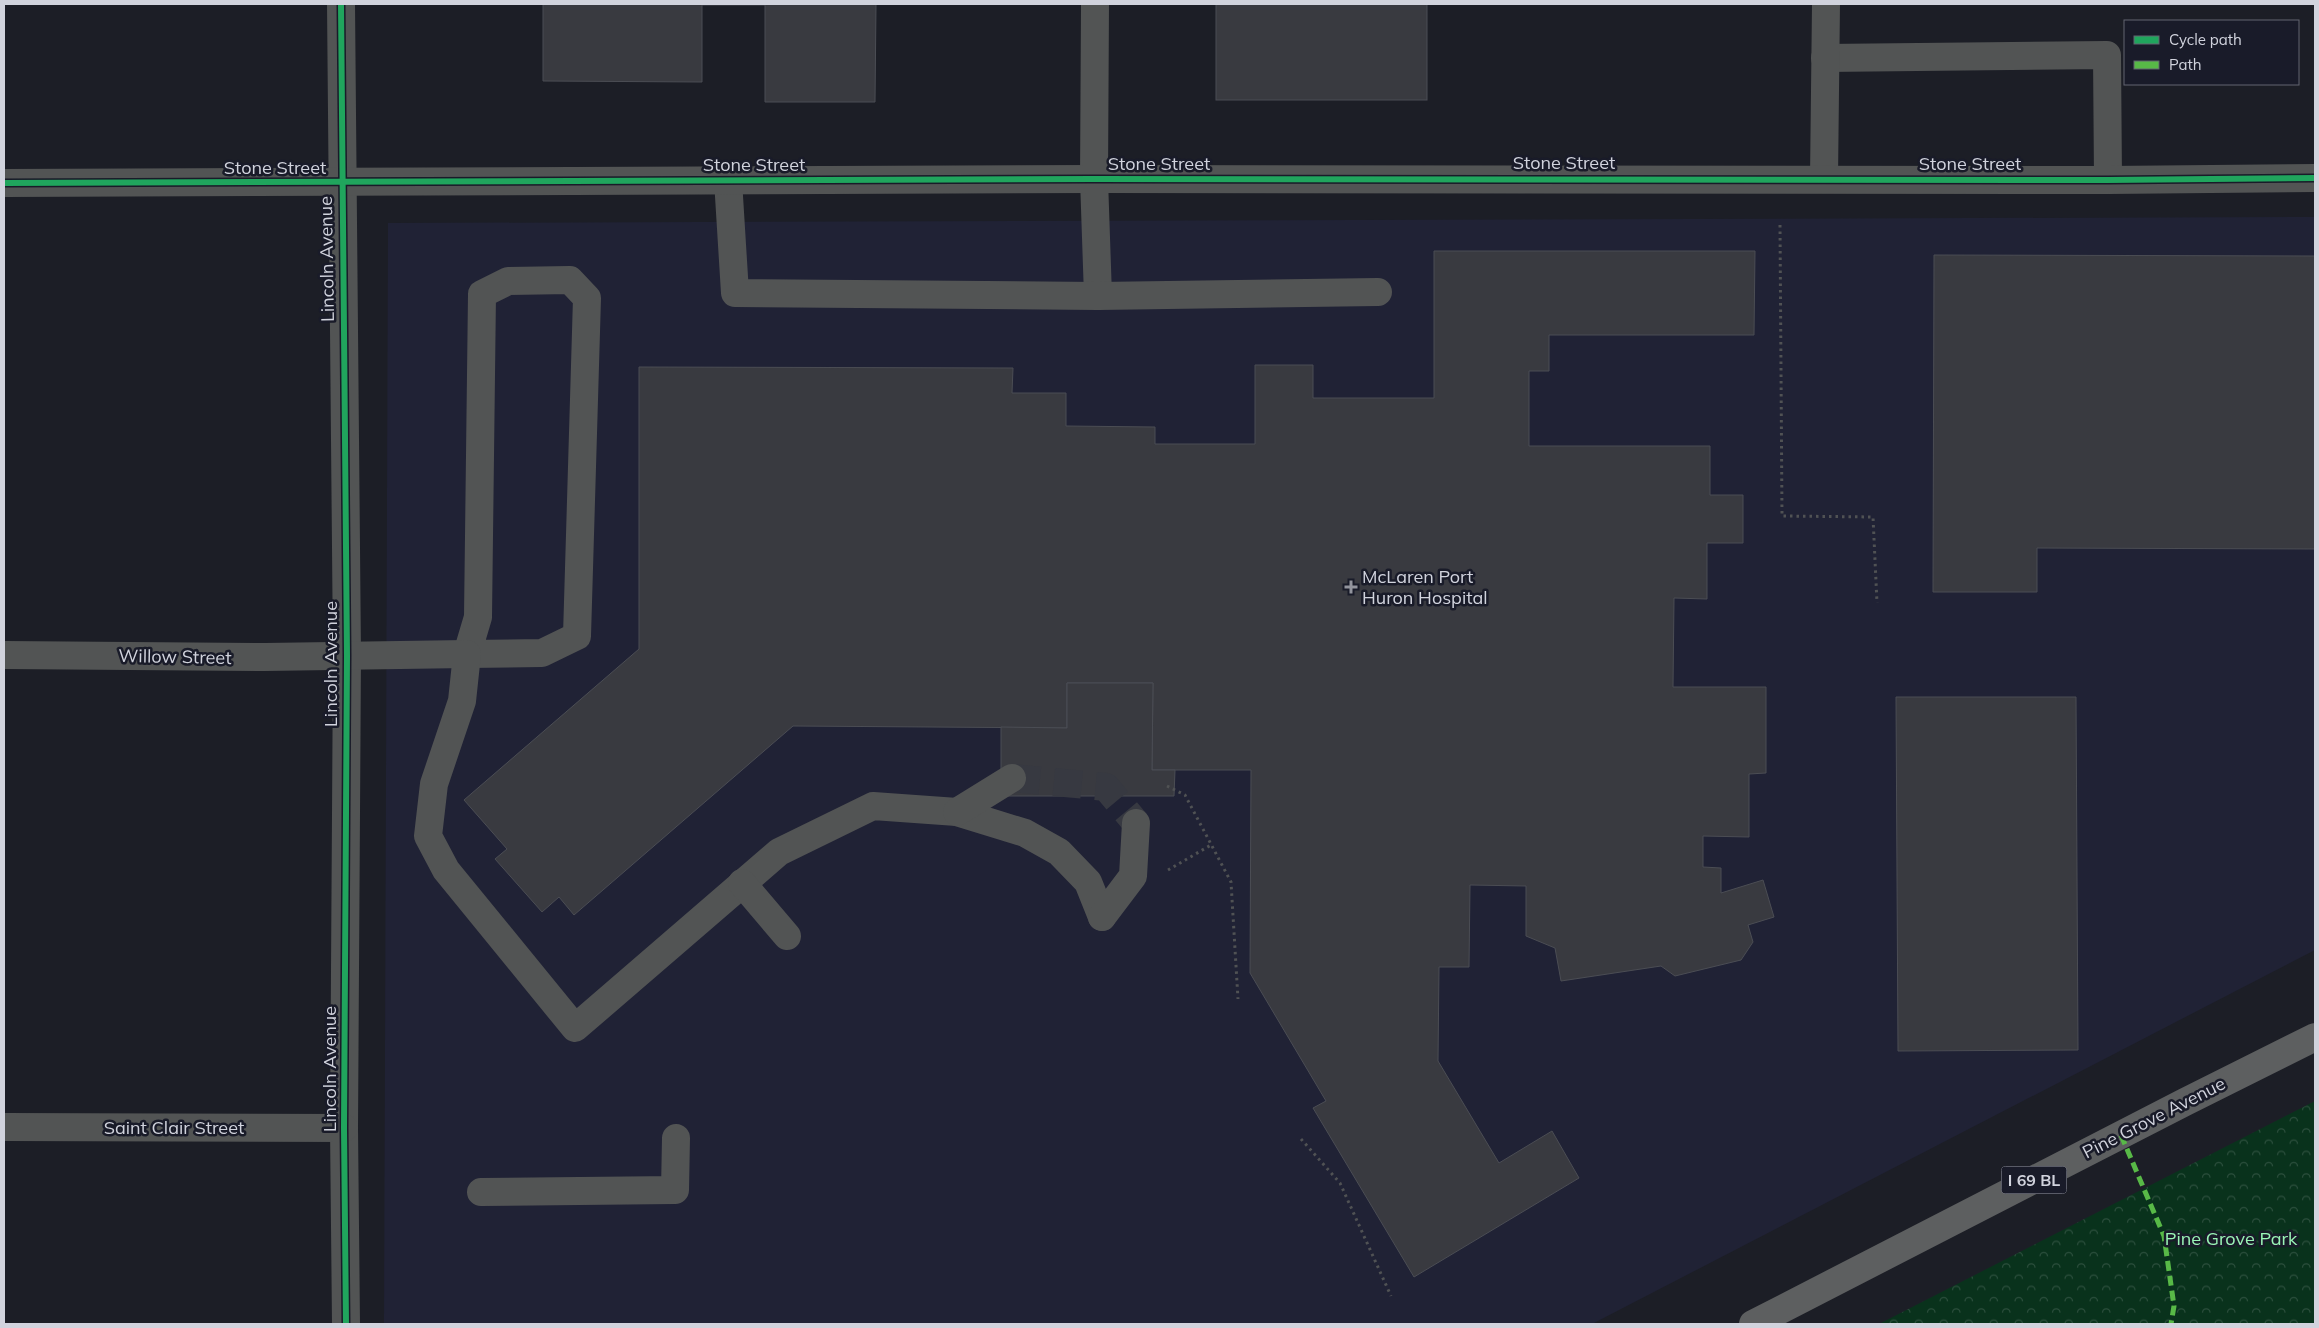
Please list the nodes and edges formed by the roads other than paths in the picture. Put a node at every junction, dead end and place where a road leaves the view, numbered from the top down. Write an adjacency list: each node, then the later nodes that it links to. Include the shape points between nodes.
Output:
1 (341, 4): 10 (street, Lincoln Avenue)
2 (1095, 4): 7 (street)
3 (1826, 4): 4 (street)
4 (1825, 58): 5 (street); 9 (street, via 2107,55)
5 (1824, 178): 7 (street, Stone Street); 9 (street, Stone Street)
6 (2315, 178): 9 (street, Stone Street)
7 (1094, 179): 8 (street, Stone Street); 13 (street)
8 (728, 180): 10 (street, Stone Street); 13 (street, via 735,293)
9 (2108, 180)
10 (342, 183): 11 (street, Stone Street); 16 (street, Lincoln Avenue)
11 (4, 184)
12 (1378, 292): 13 (street)
13 (1098, 296)
14 (467, 654): 14 (street, via 542,654 578,636 587,298 570,280 508,281 482,294 478,617); 16 (street, Willow Street); 20 (street, via 462,701 434,784 428,836 446,870 575,1028)
15 (4, 655): 16 (street, Willow Street)
16 (347, 656): 24 (street, Lincoln Avenue)
17 (1012, 778): 18 (street)
18 (958, 812): 19 (street, via 1025,833 1059,852 1088,882 1102,917 1133,876); 20 (street, via 873,806 779,852)
19 (1136, 823)
20 (742, 883): 21 (street)
21 (787, 936)
22 (2315, 1037): 28 (main road, Pine Grove Avenue / I 69 BL)
23 (4, 1127): 24 (street, Saint Clair Street)
24 (344, 1128): 27 (street, Lincoln Avenue)
25 (676, 1138): 26 (street, via 675,1190)
26 (480, 1192)
27 (346, 1324)
28 (1753, 1324)

